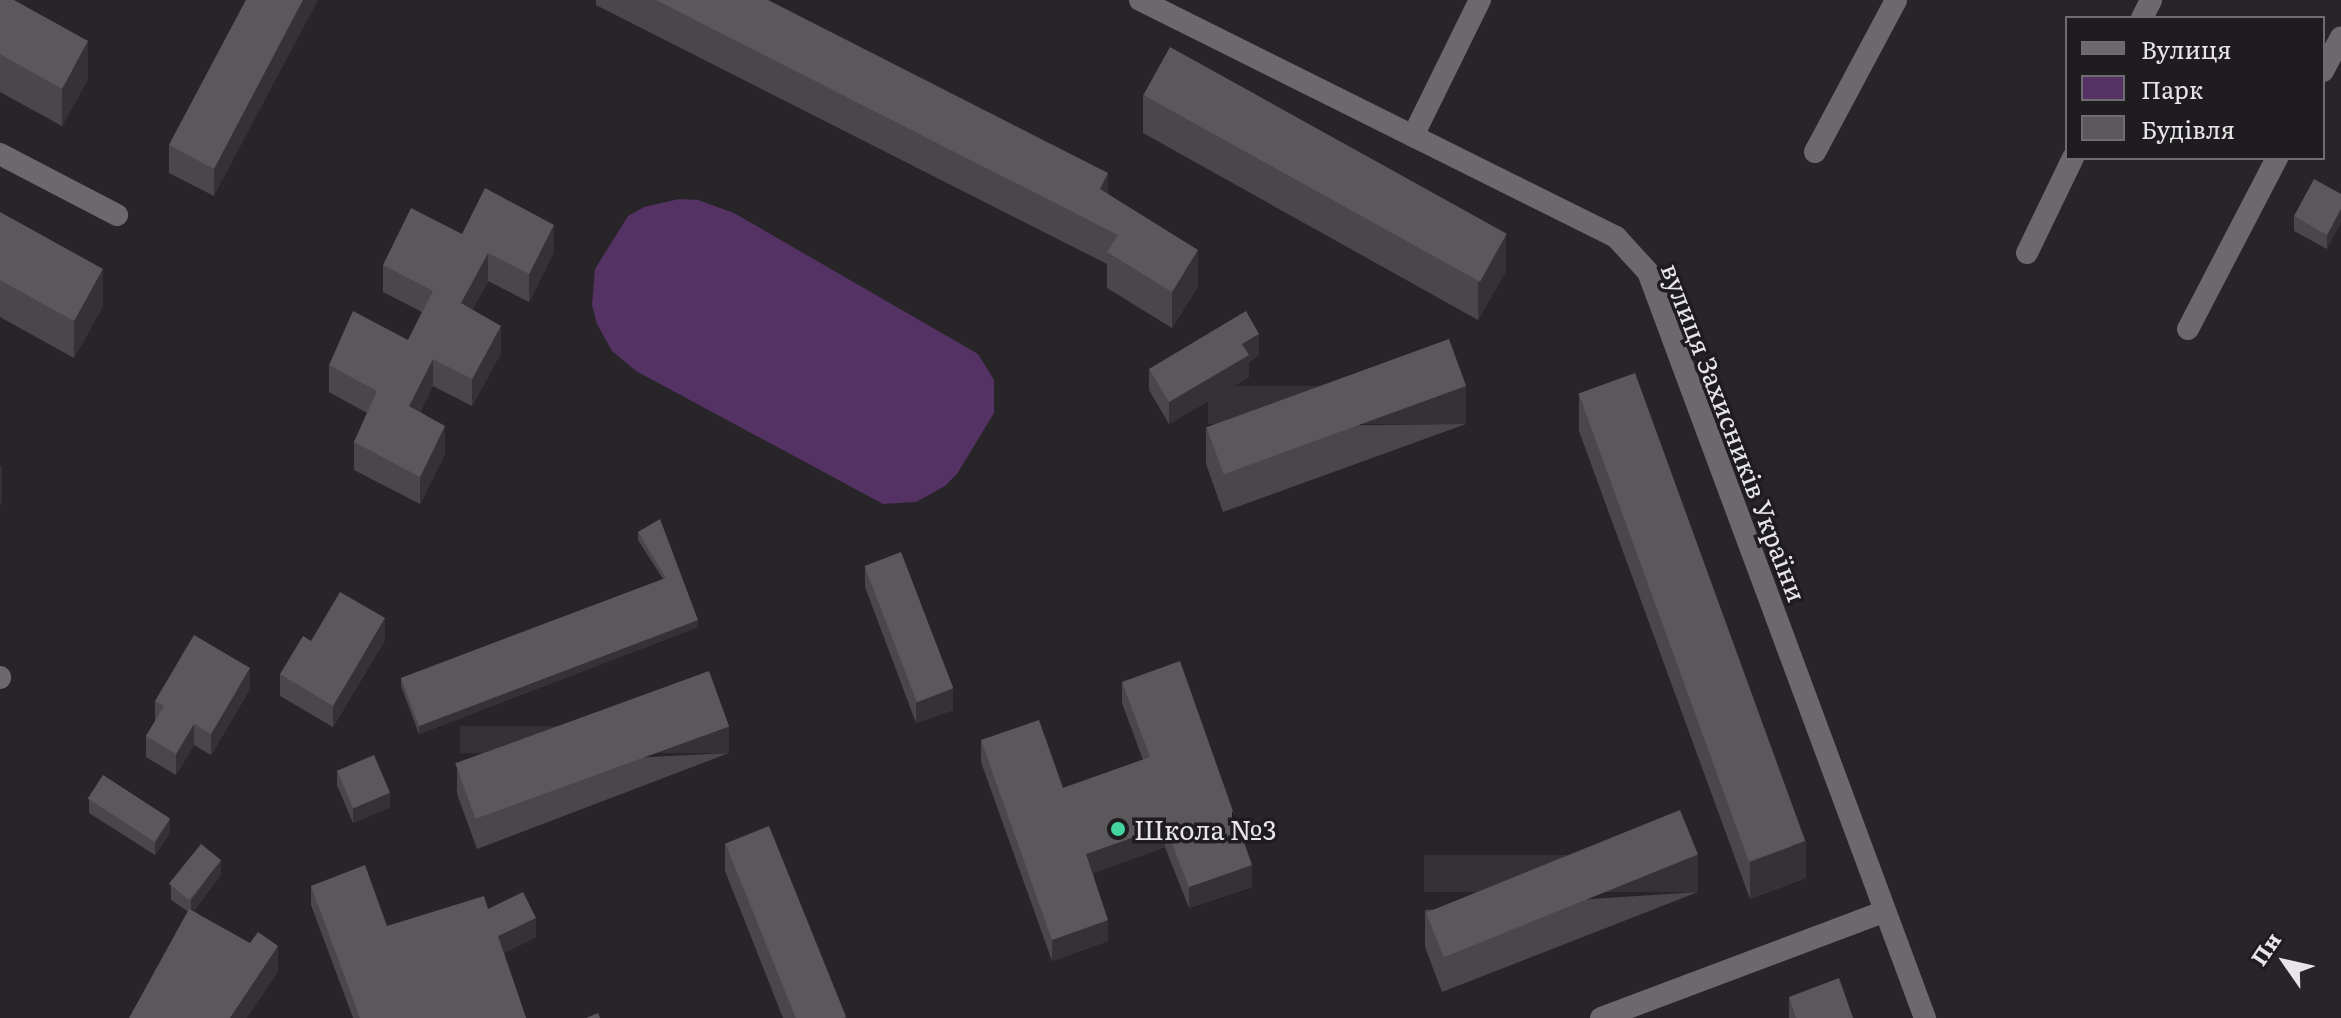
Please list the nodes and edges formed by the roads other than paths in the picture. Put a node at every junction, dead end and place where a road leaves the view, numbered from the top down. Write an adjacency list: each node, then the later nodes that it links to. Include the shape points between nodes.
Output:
1 (1140, 0): 6 (street, вулиця Захисників України)
2 (1480, 0): 6 (street)
3 (1896, 0): 7 (street)
4 (2341, 37): 5 (street)
5 (2325, 67)
6 (1413, 136): 14 (street, вулиця Захисників України, via 1616,237 1648,272)
7 (1815, 152)
8 (0, 154): 11 (street)
9 (2072, 160): 12 (street)
10 (2276, 160): 13 (street)
11 (117, 215)
12 (2027, 253)
13 (2188, 329)
14 (1885, 911): 15 (street); 16 (street, вулиця Захисників України)
15 (1601, 1018)
16 (1925, 1018)

